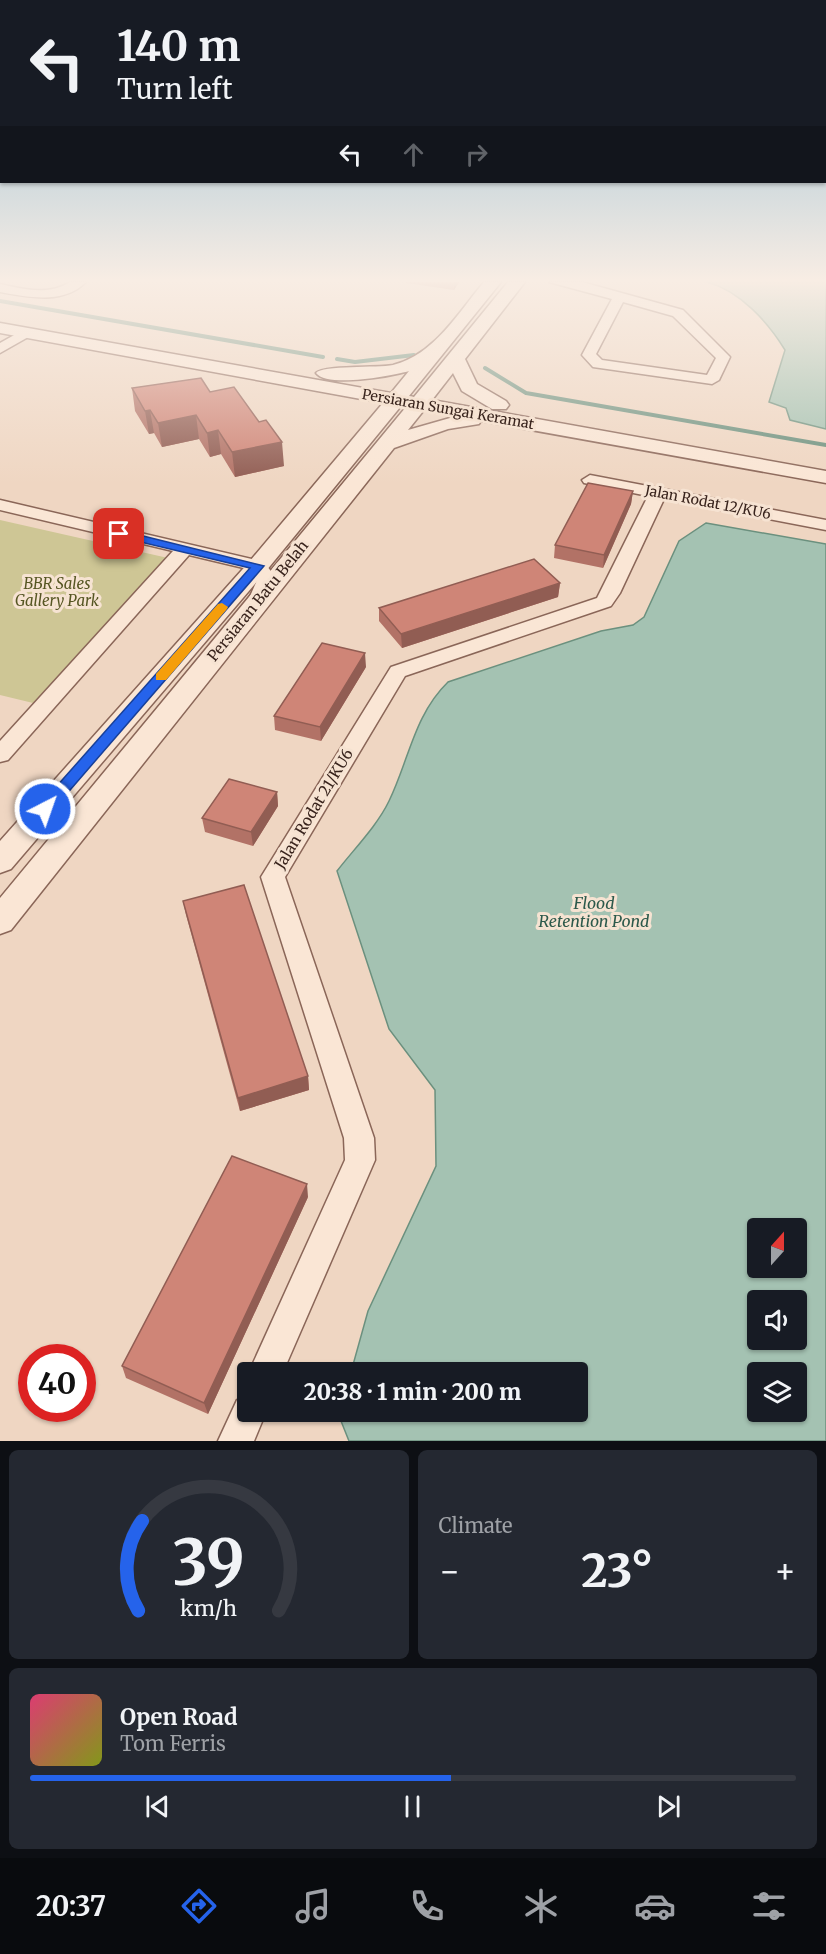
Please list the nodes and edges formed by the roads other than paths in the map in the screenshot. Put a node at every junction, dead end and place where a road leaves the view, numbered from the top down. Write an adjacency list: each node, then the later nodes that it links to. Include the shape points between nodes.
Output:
1 (128, 349): 9 (street, Persiaran Sungai Keramat)
2 (168, 349): 9 (street, Persiaran Sungai Keramat)
3 (438, 349): 7 (street, Persiaran Batu Belah)
4 (464, 349): 8 (street, Persiaran Batu Belah)
5 (592, 349): 6 (street, via 589,355 598,364 712,380 723,357)
6 (715, 349)
7 (433, 355): 9 (street, via 413,366 385,373); 10 (street, Persiaran Batu Belah)
8 (456, 359): 10 (street, Persiaran Batu Belah); 11 (street, via 469,387)
9 (313, 378): 10 (street, Persiaran Sungai Keramat); 12 (street, via 356,406)
10 (412, 396): 11 (street, Persiaran Sungai Keramat); 12 (street, Persiaran Batu Belah)
11 (497, 411): 12 (street); 13 (street, Persiaran Sungai Keramat); 14 (street, Persiaran Sungai Keramat)
12 (375, 442): 20 (street, Persiaran Batu Belah); 21 (street, Persiaran Batu Belah)
13 (826, 462)
14 (826, 477)
15 (590, 480): 16 (street, Jalan Rodat 12/KU6)
16 (658, 493): 18 (street, Jalan Rodat 12/KU6); 26 (street, Jalan Rodat 21/KU6, via 604,602 398,672 273,877 359,1138 360,1160)
17 (0, 505): 19 (street)
18 (826, 525)
19 (185, 549): 20 (street); 22 (street)
20 (258, 566): 21 (street, via 267,578); 24 (street, Persiaran Batu Belah)
21 (254, 606): 25 (street, Persiaran Batu Belah)
22 (8, 735): 23 (street)
23 (0, 755)
24 (0, 861)
25 (0, 921)
26 (270, 1362)
27 (245, 1422): 28 (street)
28 (236, 1441)

